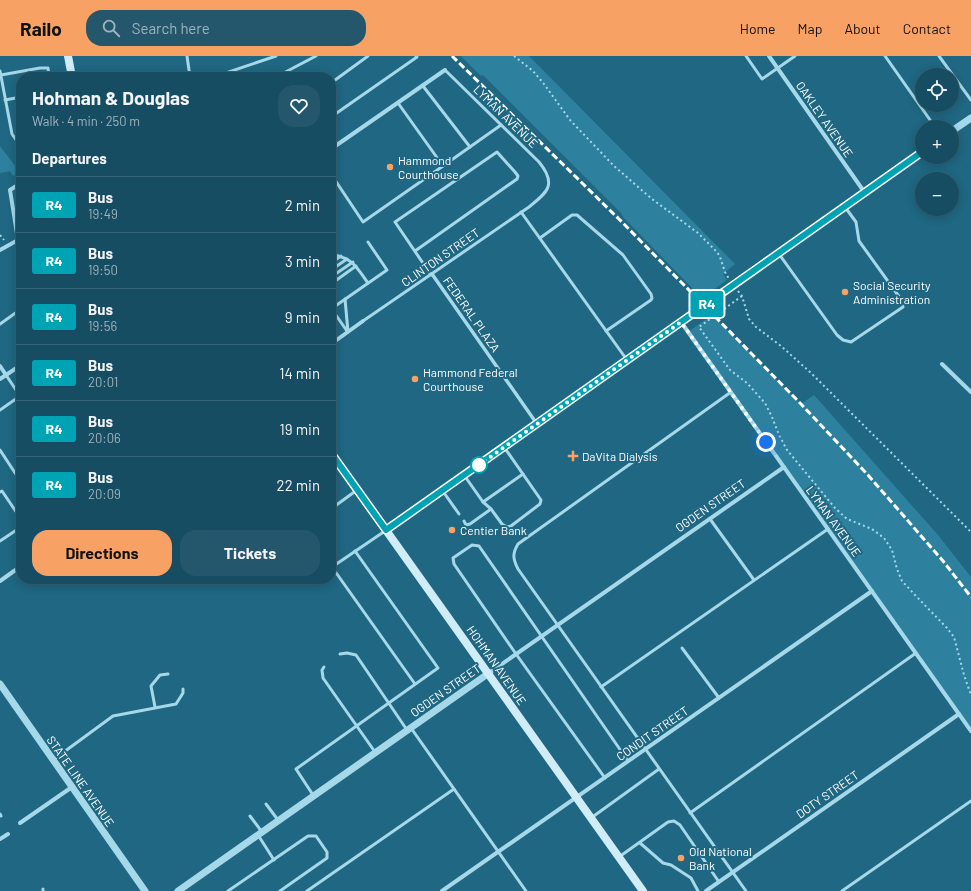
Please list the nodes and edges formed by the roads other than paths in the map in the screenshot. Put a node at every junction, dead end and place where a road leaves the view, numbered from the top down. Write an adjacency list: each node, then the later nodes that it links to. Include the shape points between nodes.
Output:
1 (68, 56): 18 (main road)
2 (186, 56): 19 (lane)
3 (276, 56): 20 (lane)
4 (316, 56): 21 (lane)
5 (368, 56): 23 (lane)
6 (416, 56): 29 (lane)
7 (746, 56): 12 (lane, via 762,79)
8 (769, 56): 12 (street, OAKLEY AVENUE)
9 (794, 56): 12 (lane)
10 (885, 56): 31 (lane)
11 (940, 56): 27 (lane)
12 (777, 68): 42 (street, OAKLEY AVENUE)
13 (445, 70): 24 (street); 32 (lane, LYMAN AVENUE)
14 (0, 71): 22 (lane)
15 (16, 72): 22 (lane)
16 (18, 72): 17 (lane, via 48,68)
17 (48, 72)
18 (71, 72)
19 (189, 72)
20 (229, 72)
21 (286, 72)
22 (1, 75): 26 (lane)
23 (336, 78)
24 (423, 86): 28 (street); 36 (lane)
25 (16, 98): 26 (lane)
26 (5, 100): 34 (lane, via 12,134)
27 (971, 100)
28 (398, 103): 35 (street); 38 (lane)
29 (336, 114)
30 (971, 118): 33 (street)
31 (930, 120)
32 (501, 124): 36 (lane); 39 (lane, LYMAN AVENUE, via 540,162)
33 (959, 126)
34 (16, 140)
35 (337, 146)
36 (470, 147): 38 (lane)
37 (915, 157): 42 (street)
38 (443, 166): 40 (lane, via 363,222)
39 (549, 178): 44 (lane, CLINTON STREET, via 548,190 544,195)
40 (336, 182)
41 (16, 186): 45 (street, via 10,190)
42 (865, 193): 43 (street)
43 (845, 207): 51 (street); 51 (lane, via 856,222 859,242 900,298 902,307 851,342 843,340)
44 (521, 212): 46 (lane); 60 (lane, CLINTON STREET)
45 (16, 224)
46 (540, 238): 70 (lane); 70 (lane, via 572,215 577,215 623,255 652,298)
47 (16, 242): 49 (street)
48 (368, 242): 62 (lane, via 387,270)
49 (0, 250)
50 (415, 251): 50 (lane, via 395,222 497,152 516,172 517,179); 60 (lane)
51 (779, 254): 68 (street)
52 (336, 255): 53 (lane)
53 (341, 256): 54 (lane); 55 (lane)
54 (347, 259): 56 (lane); 58 (lane)
55 (336, 260)
56 (353, 262): 57 (lane); 59 (lane)
57 (356, 266): 61 (lane); 62 (lane)
58 (336, 267)
59 (336, 274)
60 (432, 274): 67 (lane, CLINTON STREET); 84 (street, FEDERAL PLAZA)
61 (336, 280)
62 (368, 283): 63 (lane)
63 (345, 299): 64 (lane); 71 (lane)
64 (336, 305)
65 (16, 313): 69 (lane)
66 (336, 316): 71 (lane)
67 (363, 321): 71 (street, CLINTON STREET)
68 (681, 322): 73 (street); 80 (street, LYMAN AVENUE)
69 (0, 324)
70 (606, 331): 73 (lane)
71 (348, 332): 72 (street, CLINTON STREET)
72 (336, 340)
73 (627, 360): 84 (street)
74 (942, 364): 81 (street)
75 (0, 366): 77 (street)
76 (16, 368): 77 (street)
77 (6, 375): 78 (street); 79 (lane)
78 (0, 380)
79 (16, 389)
80 (731, 392): 88 (street, LYMAN AVENUE); 113 (lane, via 518,544 513,555 514,562)
81 (971, 392)
82 (16, 399): 83 (lane)
83 (0, 410)
84 (537, 424): 85 (street)
85 (504, 447): 90 (lane); 91 (street)
86 (0, 450): 89 (lane)
87 (336, 460): 92 (main road, HOHMAN AVENUE)
88 (784, 467): 100 (street, OGDEN STREET); 102 (street, LYMAN AVENUE)
89 (16, 474)
90 (523, 474): 95 (lane); 97 (lane, via 541,500 540,504 506,527)
91 (464, 475): 93 (street); 95 (lane)
92 (358, 490): 96 (lane); 104 (main road, HOHMAN AVENUE)
93 (442, 490): 99 (lane); 104 (street)
94 (0, 492): 98 (lane, via 2,491)
95 (482, 502): 97 (lane)
96 (336, 505)
97 (492, 509): 101 (lane, via 470,524)
98 (16, 512)
99 (459, 514)
100 (710, 519): 110 (lane); 113 (street, OGDEN STREET)
101 (464, 521)
102 (828, 529): 110 (lane); 112 (street, LYMAN AVENUE)
103 (16, 530): 105 (lane)
104 (386, 530): 106 (lane); 120 (main road, HOHMAN AVENUE)
105 (0, 541)
106 (355, 551): 107 (lane); 123 (lane, via 438,668)
107 (336, 564)
108 (16, 570): 111 (street)
109 (336, 573): 123 (lane)
110 (754, 580): 124 (lane)
111 (0, 581)
112 (872, 590): 116 (street, LYMAN AVENUE); 126 (street, CONDIT STREET)
113 (557, 626): 114 (street, OGDEN STREET); 124 (lane)
114 (542, 636): 118 (street, OGDEN STREET); 118 (lane, via 479,546 472,545 453,558 454,564); 136 (lane)
115 (682, 648): 126 (lane)
116 (916, 653): 129 (street, LYMAN AVENUE); 145 (lane)
117 (340, 654): 127 (lane, via 356,656)
118 (516, 654): 120 (street, OGDEN STREET); 138 (lane)
119 (324, 667): 130 (lane, via 323,678)
120 (489, 673): 131 (street, OGDEN STREET); 142 (main road, HOHMAN AVENUE)
121 (168, 674): 128 (lane, via 160,675 151,686)
122 (0, 684): 135 (street, STATE LINE AVENUE)
123 (415, 684): 127 (lane)
124 (601, 687): 133 (lane)
125 (183, 689): 128 (lane, via 176,704)
126 (719, 698): 133 (street, CONDIT STREET)
127 (389, 703): 130 (lane); 131 (lane)
128 (154, 707): 135 (lane, via 112,716)
129 (959, 714): 132 (street, LYMAN AVENUE); 157 (street, DOTY STREET)
130 (356, 726): 134 (lane); 141 (lane, via 296,769)
131 (409, 729): 134 (street, OGDEN STREET); 140 (lane)
132 (971, 731)
133 (645, 750): 136 (street, CONDIT STREET); 137 (lane)
134 (375, 753): 141 (street, OGDEN STREET)
135 (53, 760): 139 (street, STATE LINE AVENUE)
136 (628, 761): 138 (street, CONDIT STREET)
137 (659, 769): 145 (lane); 147 (lane)
138 (605, 778): 142 (street, CONDIT STREET)
139 (72, 787): 149 (street); 159 (street, STATE LINE AVENUE)
140 (454, 789): 154 (lane); 163 (lane)
141 (314, 795): 148 (street, OGDEN STREET)
142 (576, 797): 147 (main road, HOHMAN AVENUE); 154 (street, CONDIT STREET)
143 (971, 801): 170 (lane)
144 (266, 804): 148 (lane)
145 (690, 813): 157 (lane)
146 (250, 816): 150 (lane)
147 (591, 818): 155 (main road, HOHMAN AVENUE)
148 (278, 820): 150 (street, OGDEN STREET)
149 (20, 823)
150 (260, 833): 156 (lane); 160 (street, OGDEN STREET)
151 (8, 834): 152 (street)
152 (0, 839)
153 (640, 842): 155 (lane); 158 (lane, via 668,822 674,821 680,825); 167 (lane, via 663,863 671,865 691,878)
154 (498, 852): 164 (street, CONDIT STREET); 165 (lane)
155 (619, 857): 166 (main road, HOHMAN AVENUE)
156 (274, 860): 161 (lane); 162 (lane, via 308,836 316,836 327,852 326,858)
157 (733, 872): 158 (street, DOTY STREET); 169 (lane)
158 (719, 882): 168 (street, DOTY STREET)
159 (144, 891)
160 (178, 891)
161 (228, 891)
162 (280, 891)
163 (307, 891)
164 (442, 891)
165 (526, 891)
166 (643, 891)
167 (698, 891)
168 (706, 891)
169 (746, 891)
170 (842, 891)

